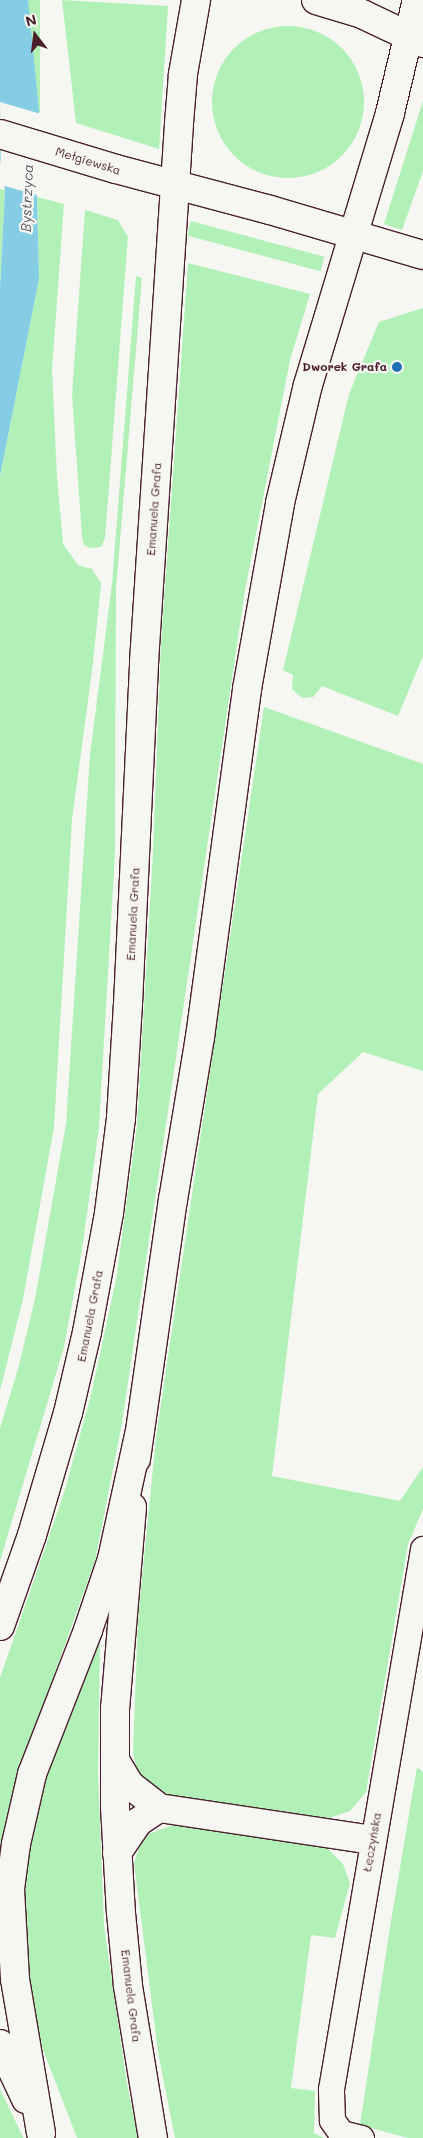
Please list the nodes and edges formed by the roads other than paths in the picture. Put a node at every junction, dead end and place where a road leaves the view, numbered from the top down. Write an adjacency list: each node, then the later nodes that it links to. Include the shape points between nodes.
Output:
1 (196, 0): 6 (main road, Emanuela Grafa, via 183,74)
2 (316, 0): 4 (main road, via 362,14)
3 (417, 0): 4 (main road)
4 (416, 40): 7 (main road, via 390,112)
5 (0, 134): 6 (main road, Mełgiewska)
6 (177, 186): 7 (main road, Mełgiewska); 11 (main road, Emanuela Grafa, via 144,652 121,1118 109,1213 68,1413 32,1535)
7 (354, 234): 8 (main road); 9 (main road, via 308,385 271,551 247,689 200,1037)
8 (423, 255)
9 (138, 1435): 12 (main road, Emanuela Grafa, via 116,1708); 17 (main road, via 112,1559 32,1774 13,1862 10,1889 16,1979)
10 (423, 1549): 14 (street, Łęczyńska)
11 (0, 1626)
12 (116, 1762): 13 (main road, via 130,1785); 15 (main road, Emanuela Grafa)
13 (159, 1808): 14 (main road); 15 (main road, via 138,1822)
14 (372, 1840): 18 (street, Łęczyńska, via 331,2089 332,2120)
15 (117, 1853): 19 (main road, Emanuela Grafa, via 128,1986)
16 (0, 2044): 17 (main road)
17 (42, 2136)
18 (351, 2136)
19 (153, 2138)

